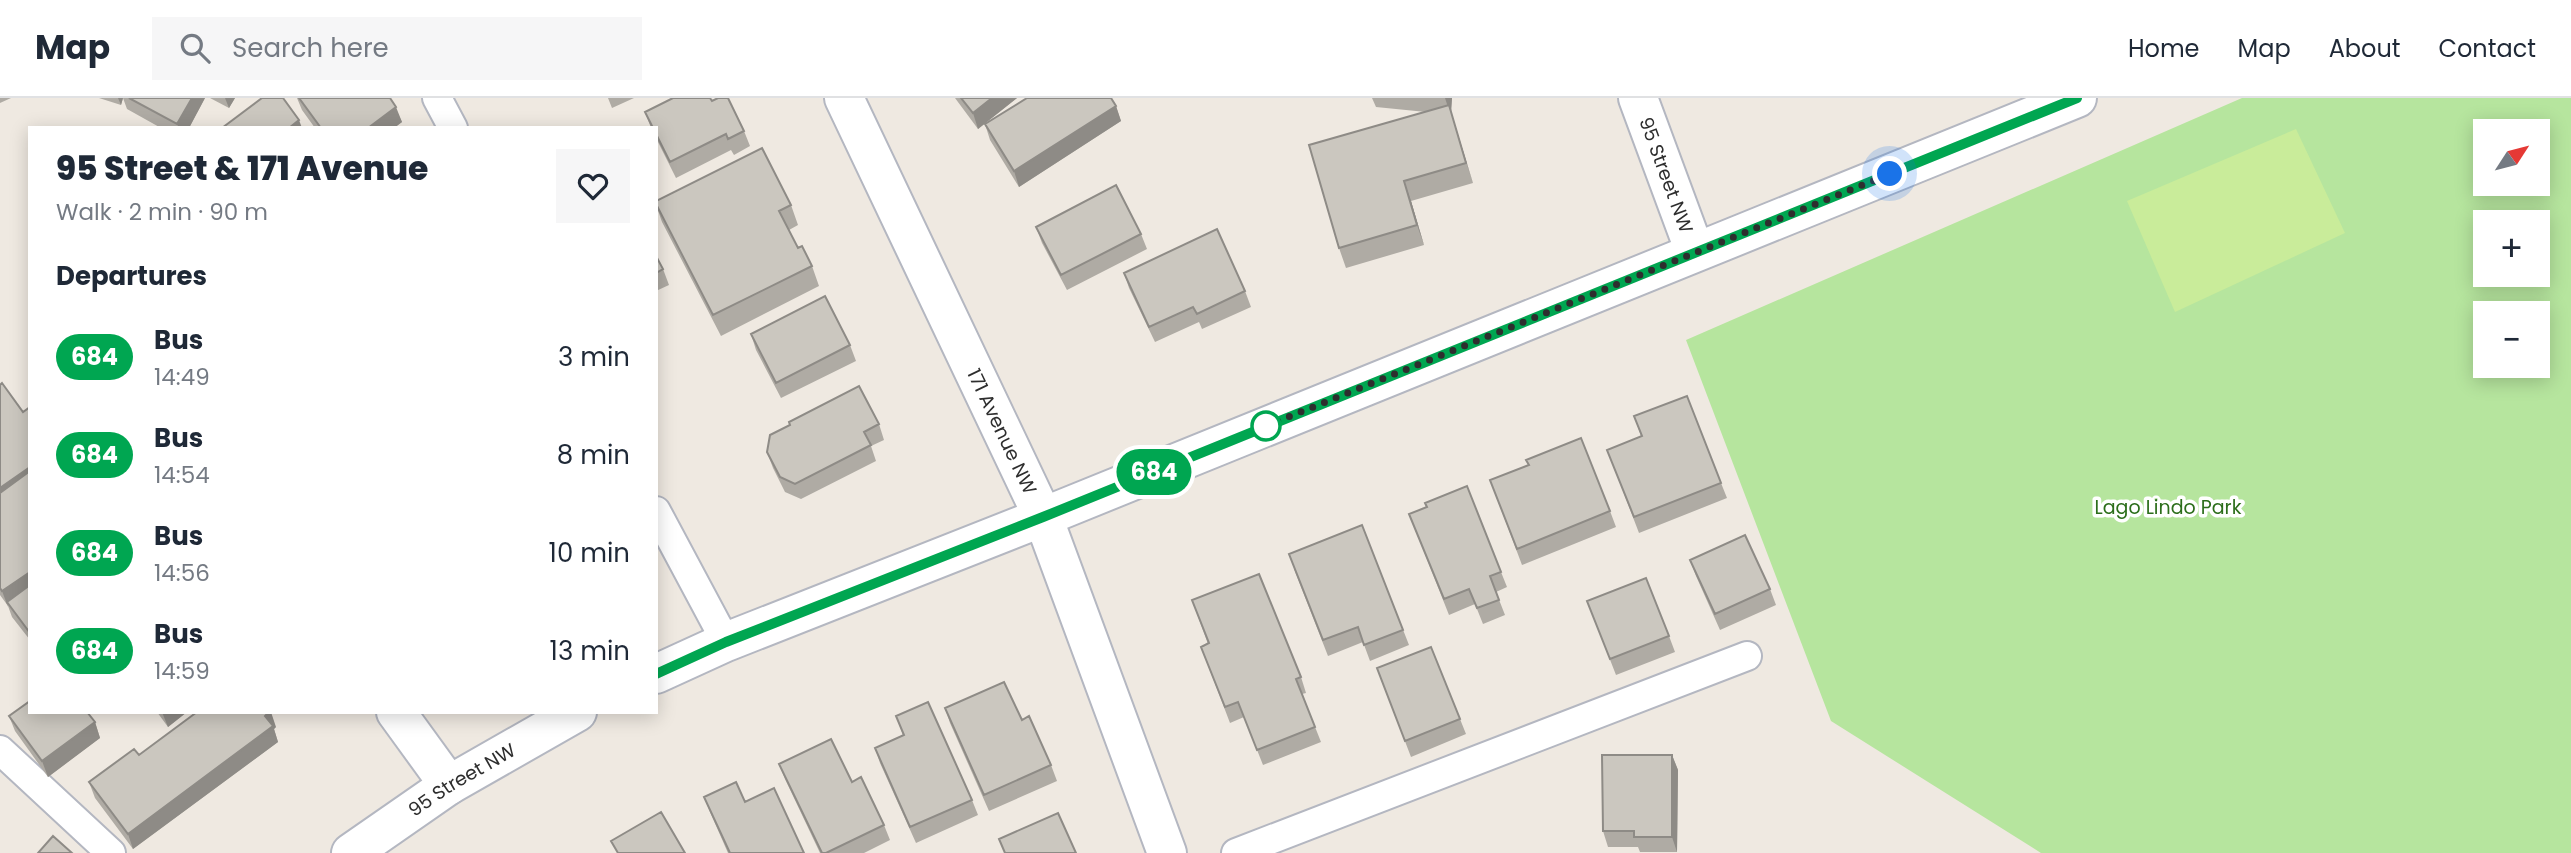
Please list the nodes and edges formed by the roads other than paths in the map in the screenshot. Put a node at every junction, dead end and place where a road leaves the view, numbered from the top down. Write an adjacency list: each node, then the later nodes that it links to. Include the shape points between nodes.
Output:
1 (437, 98): 5 (lane)
2 (844, 98): 8 (street, 171 Avenue NW)
3 (1638, 98): 6 (street, 95 Street NW)
4 (2077, 98): 6 (street, 95 Street NW)
5 (452, 126)
6 (1695, 252): 8 (street, 95 Street NW)
7 (658, 515): 9 (lane)
8 (1043, 517): 9 (street, 95 Street NW); 18 (street, 171 Avenue NW)
9 (726, 642): 11 (street, 95 Street NW)
10 (1747, 656): 19 (lane)
11 (658, 673)
12 (397, 714): 15 (street)
13 (573, 714): 15 (street, 95 Street NW)
14 (0, 750): 16 (lane)
15 (449, 785): 17 (street, 95 Street NW)
16 (111, 853)
17 (351, 853)
18 (1167, 853)
19 (1236, 853)

